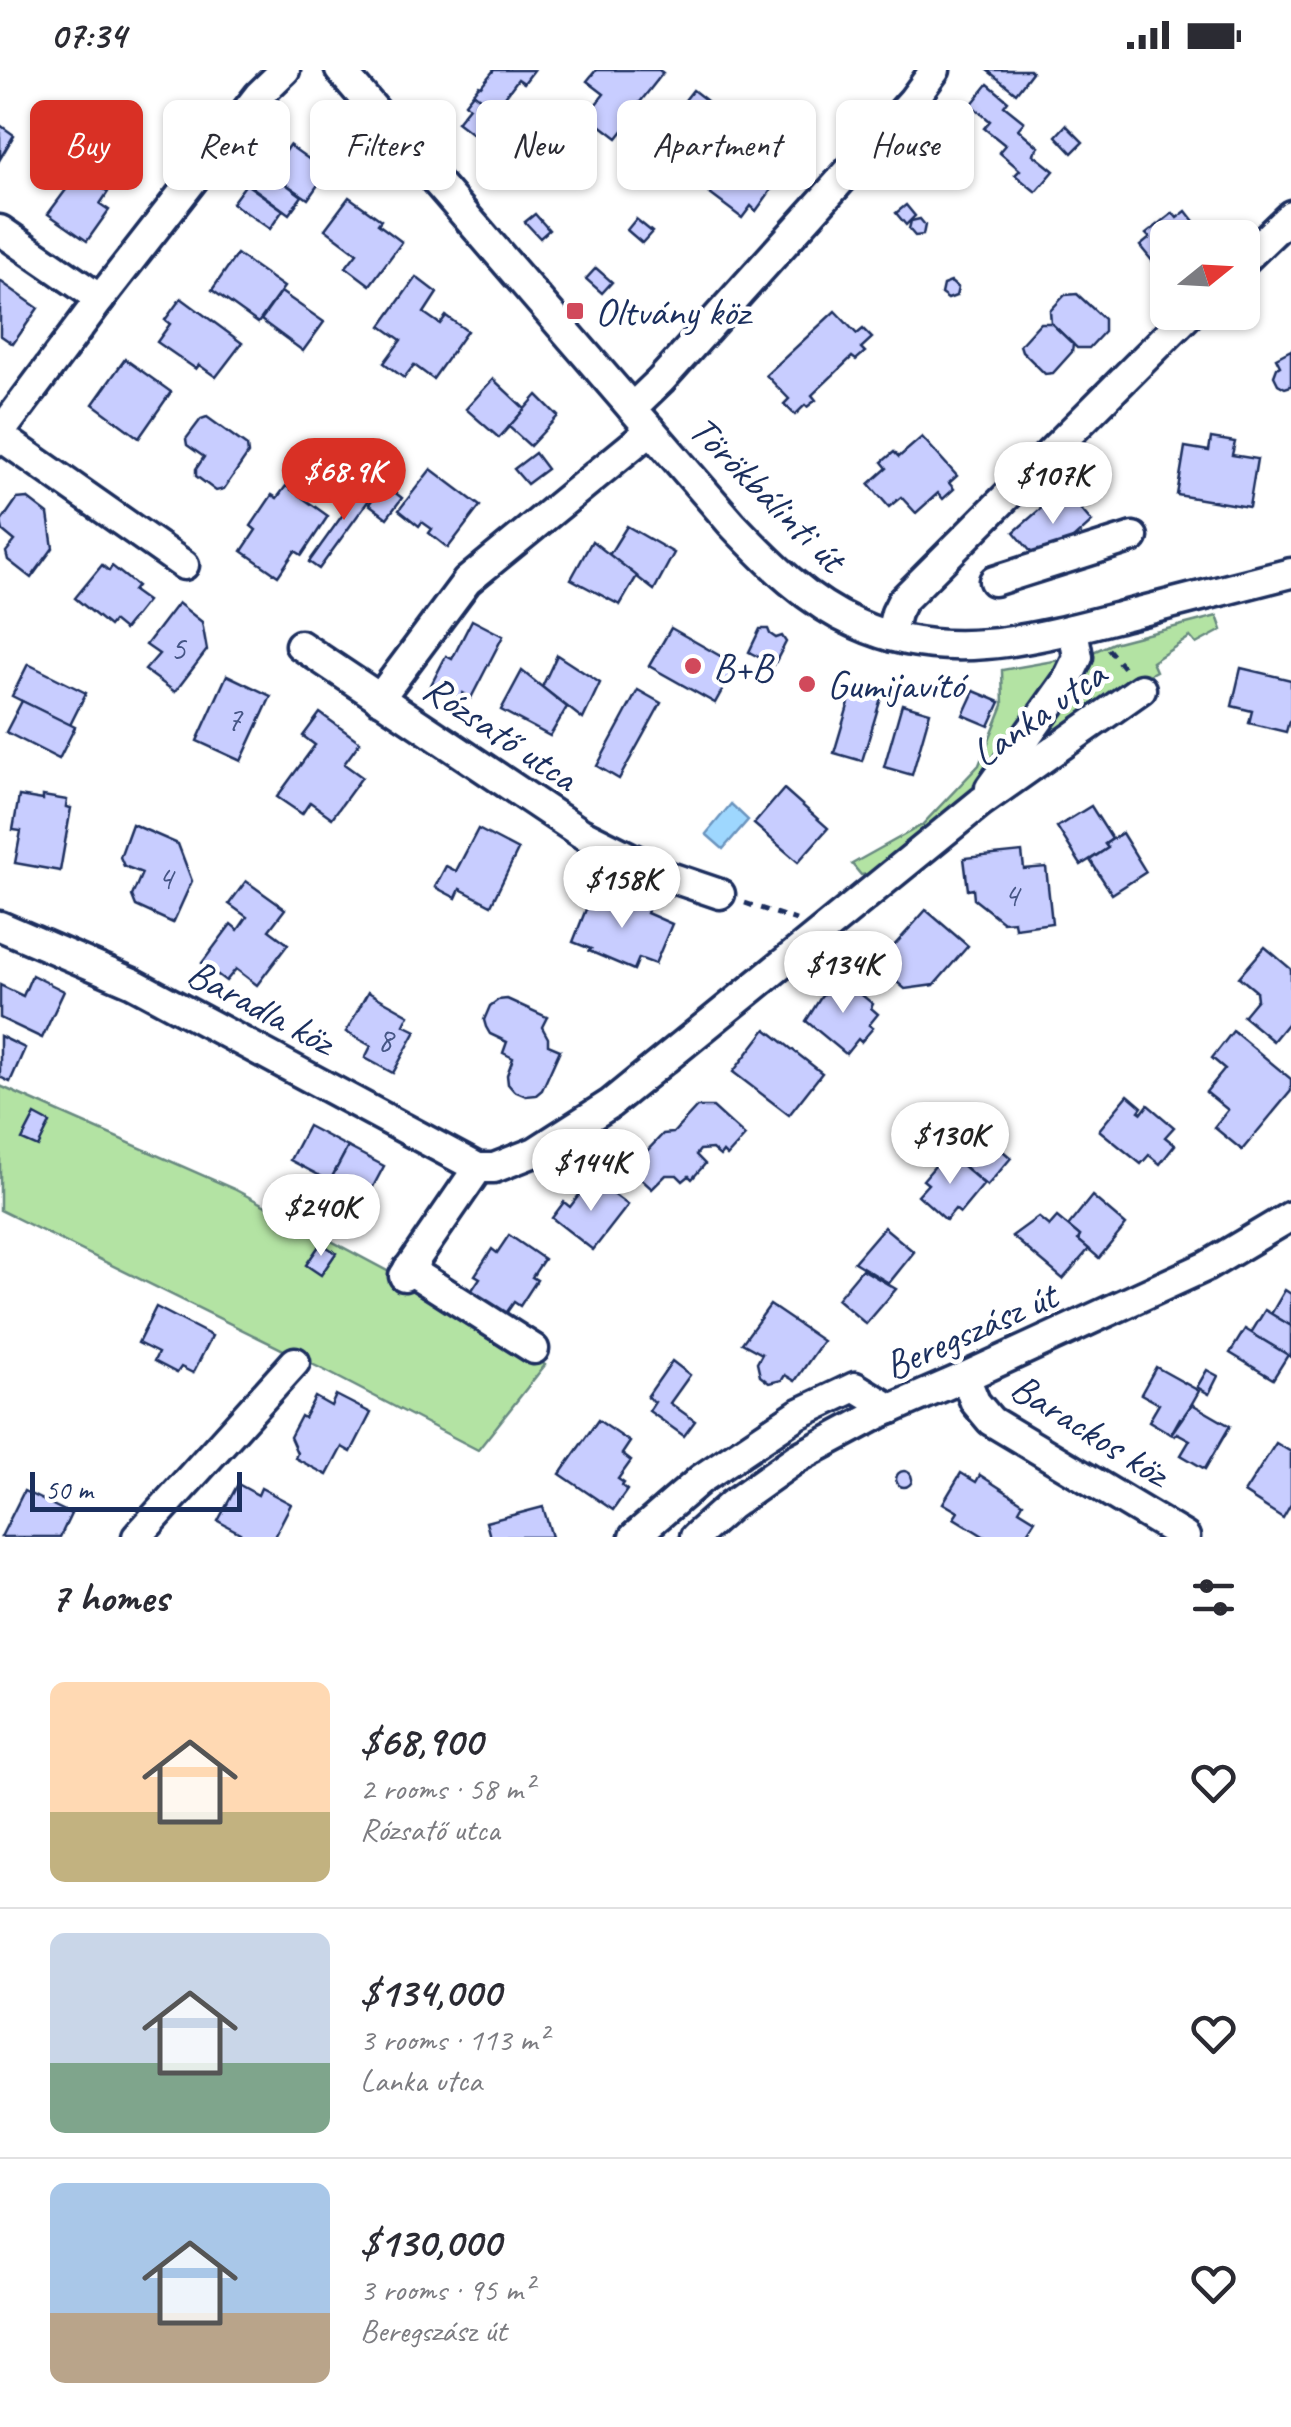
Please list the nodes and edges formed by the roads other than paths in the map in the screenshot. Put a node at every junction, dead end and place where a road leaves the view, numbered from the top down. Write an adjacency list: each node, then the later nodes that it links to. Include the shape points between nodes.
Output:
1 (285, 70): 7 (street)
2 (340, 70): 9 (street, Törökbálinti út)
3 (934, 70): 9 (street)
4 (1291, 215): 6 (street)
5 (0, 230): 7 (street)
6 (1260, 245)
7 (100, 299): 11 (street)
8 (1173, 330): 17 (street, via 906,597)
9 (632, 408): 10 (street, Törökbálinti út)
10 (651, 430): 17 (street, Törökbálinti út, via 770,564 829,610); 20 (street, via 467,581)
11 (0, 435): 13 (street)
12 (1133, 537): 15 (street)
13 (184, 566)
14 (1291, 572): 16 (street, Törökbálinti út)
15 (994, 581)
16 (1073, 629): 17 (street, Törökbálinti út, via 978,646); 21 (street, Lanka utca, via 1078,657 1066,682)
17 (890, 636)
18 (300, 645): 20 (street, Rózsatő utca)
19 (1142, 689): 21 (street, Lanka utca)
20 (379, 700): 22 (street, Rózsatő utca, via 581,834)
21 (981, 802): 24 (street, Lanka utca, via 610,1104 535,1152)
22 (720, 894)
23 (0, 926): 24 (street, Baradla köz, via 133,983)
24 (478, 1168): 26 (street, via 406,1273)
25 (1291, 1216): 28 (street, Beregszász út, via 1207,1266)
26 (534, 1349)
27 (294, 1362): 30 (street)
28 (965, 1378): 29 (street, Beregszász út); 33 (street, Barackos köz, via 974,1402 992,1421)
29 (891, 1409): 31 (street, via 855,1387 798,1414 700,1479); 32 (street, Beregszász út, via 796,1458)
30 (137, 1537)
31 (634, 1537)
32 (696, 1537)
33 (1185, 1537)

